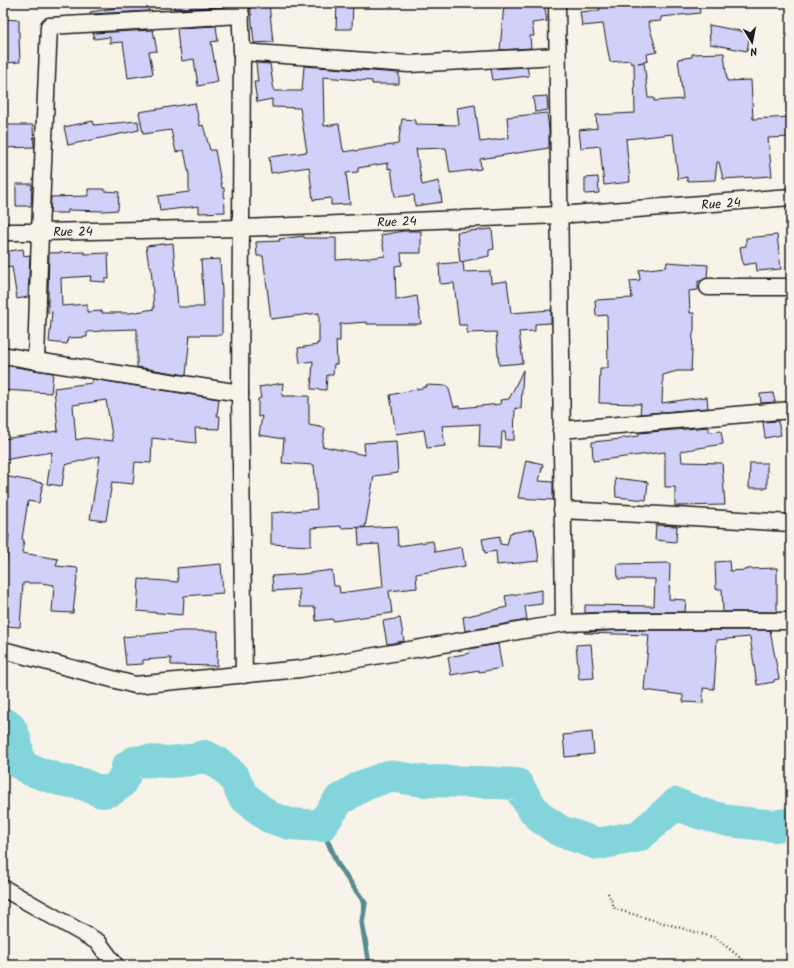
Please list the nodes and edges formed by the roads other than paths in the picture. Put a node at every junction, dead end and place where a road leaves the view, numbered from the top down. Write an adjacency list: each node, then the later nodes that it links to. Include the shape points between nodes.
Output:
1 (557, 3): 4 (street)
2 (241, 9): 3 (street); 9 (street, via 49,26)
3 (242, 52): 4 (street, via 409,64); 7 (street)
4 (557, 56): 6 (street)
5 (791, 197): 6 (street, Rue 24)
6 (559, 214): 7 (street, Rue 24); 16 (street)
7 (241, 228): 9 (street, Rue 24); 14 (street)
8 (3, 232): 9 (street, Rue 24)
9 (40, 232): 13 (street)
10 (791, 287): 11 (street)
11 (708, 288)
12 (3, 355): 13 (street)
13 (36, 361): 14 (street)
14 (240, 393): 22 (street)
15 (791, 410): 16 (street)
16 (561, 430): 17 (street)
17 (562, 510): 18 (street); 20 (street)
18 (791, 523)
19 (791, 621): 20 (street)
20 (564, 623): 22 (street, via 300,669)
21 (3, 650): 22 (street, via 135,684)
22 (244, 675)
23 (3, 888): 24 (street, via 98,942)
24 (115, 965)

